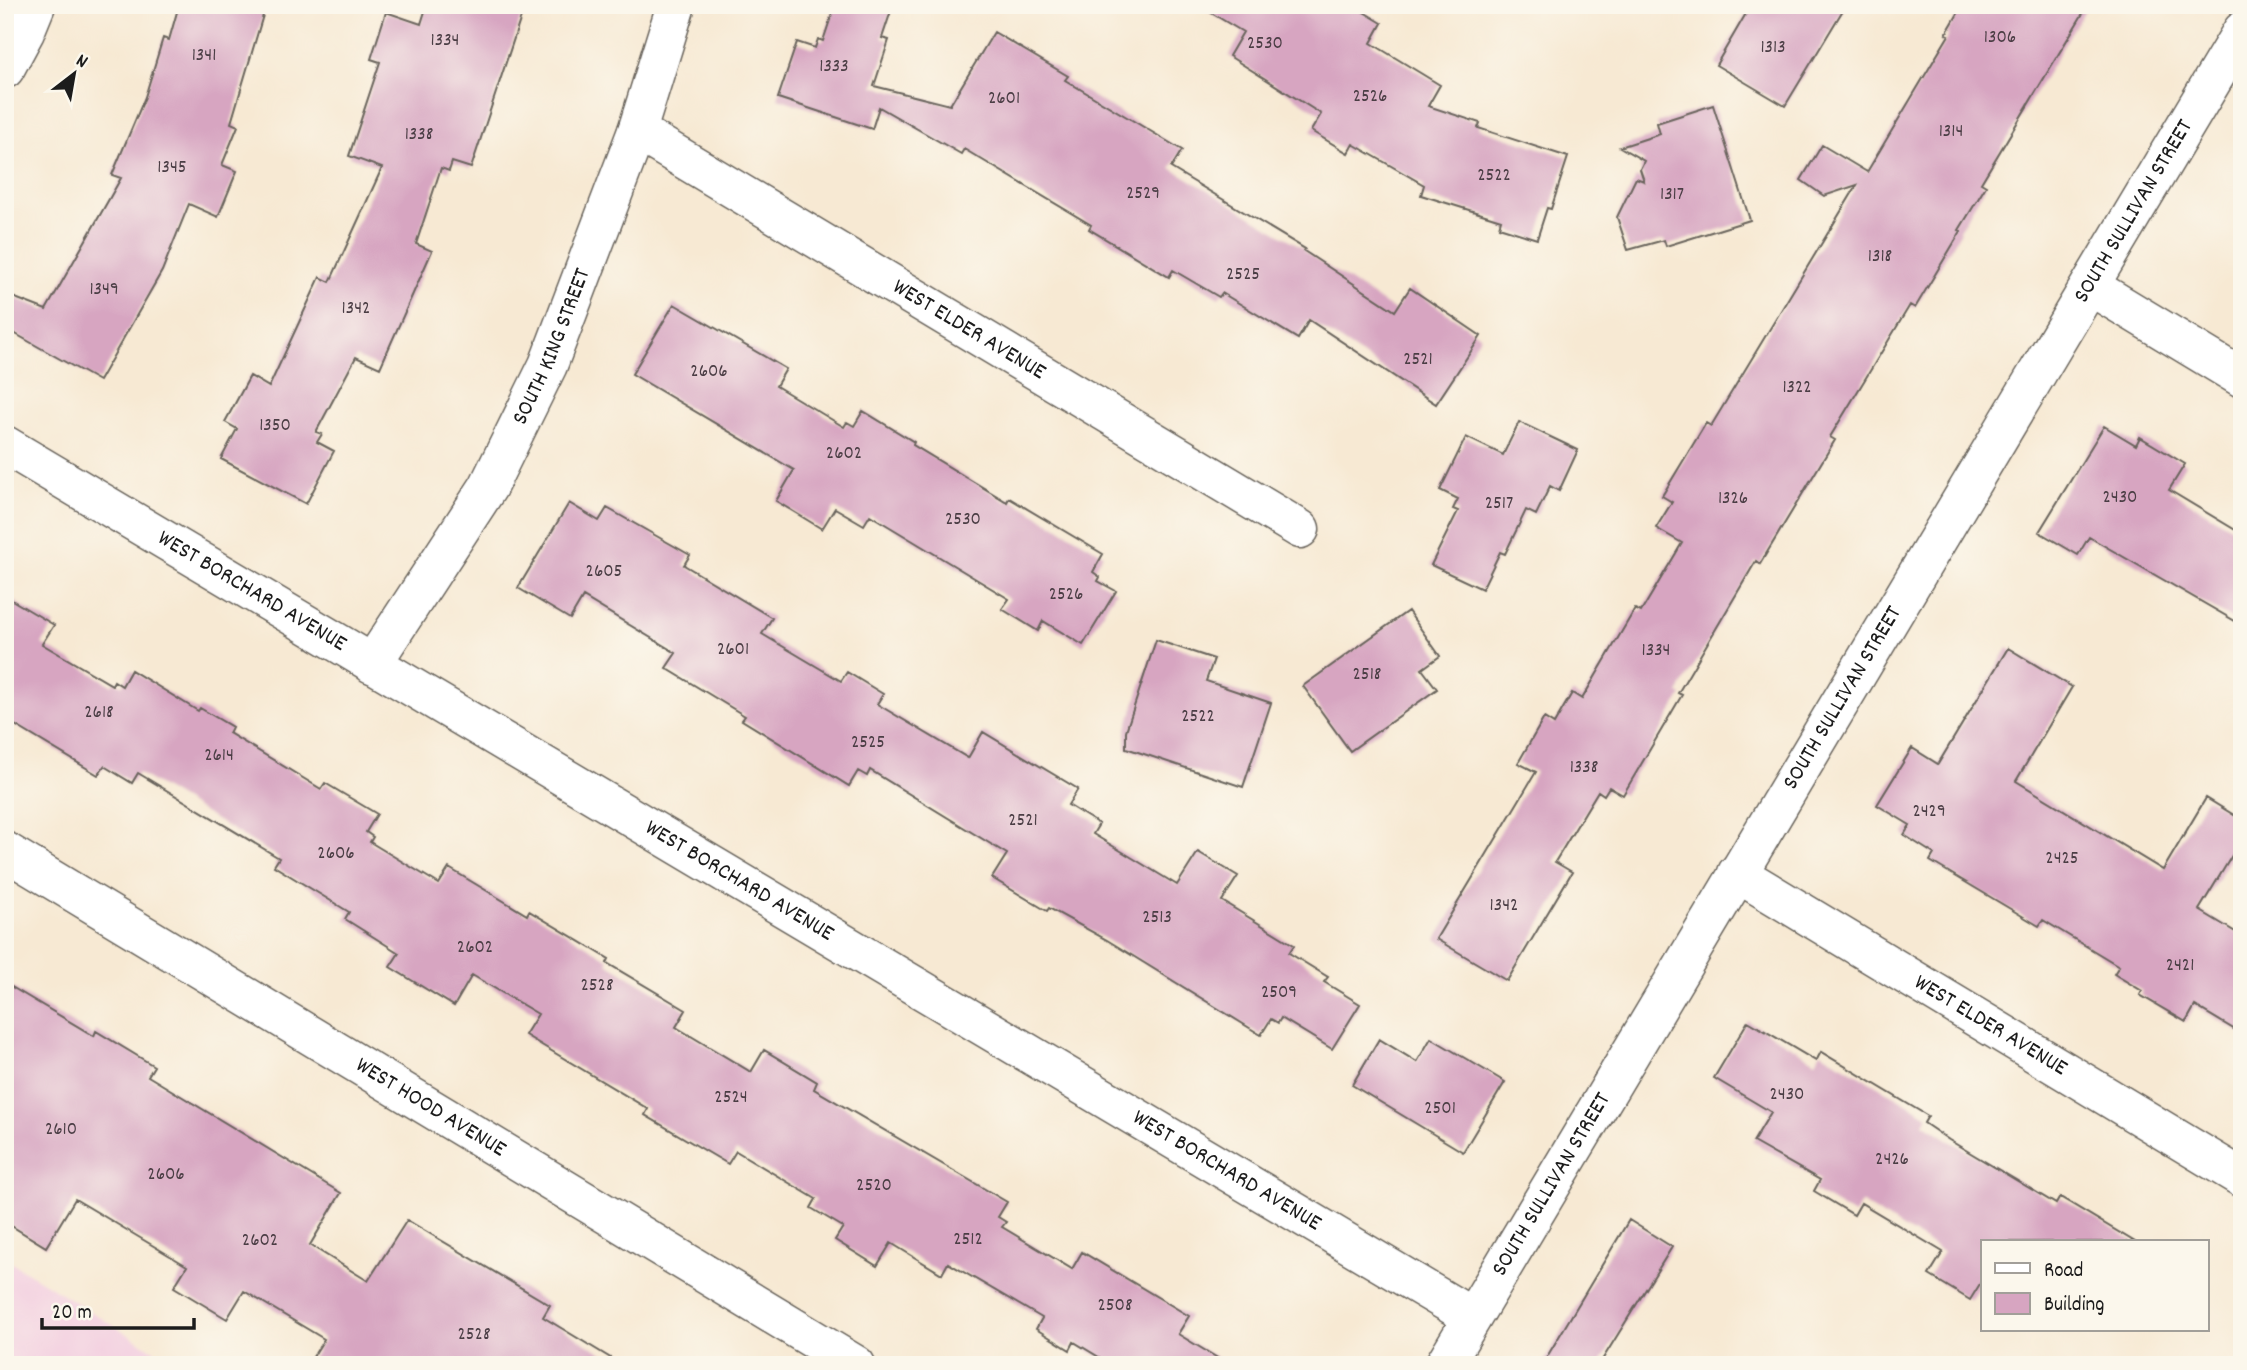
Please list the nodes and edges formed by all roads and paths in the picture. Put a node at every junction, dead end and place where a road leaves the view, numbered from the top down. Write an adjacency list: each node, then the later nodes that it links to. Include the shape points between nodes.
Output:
1 (36, 5): 4 (street)
2 (676, 5): 5 (street, SOUTH KING STREET)
3 (2242, 31): 6 (street, SOUTH SULLIVAN STREET)
4 (5, 69)
5 (637, 131): 9 (street, WEST ELDER AVENUE); 10 (street, SOUTH KING STREET, via 548,365 488,487)
6 (2090, 286): 7 (street); 12 (street, SOUTH SULLIVAN STREET)
7 (2242, 378)
8 (5, 445): 10 (street, WEST BORCHARD AVENUE)
9 (1300, 529)
10 (372, 663): 14 (street, WEST BORCHARD AVENUE)
11 (5, 851): 15 (street, WEST HOOD AVENUE)
12 (1737, 873): 13 (street, WEST ELDER AVENUE); 14 (street, SOUTH SULLIVAN STREET)
13 (2242, 1178)
14 (1472, 1317): 16 (street, SOUTH SULLIVAN STREET)
15 (856, 1365)
16 (1444, 1365)

